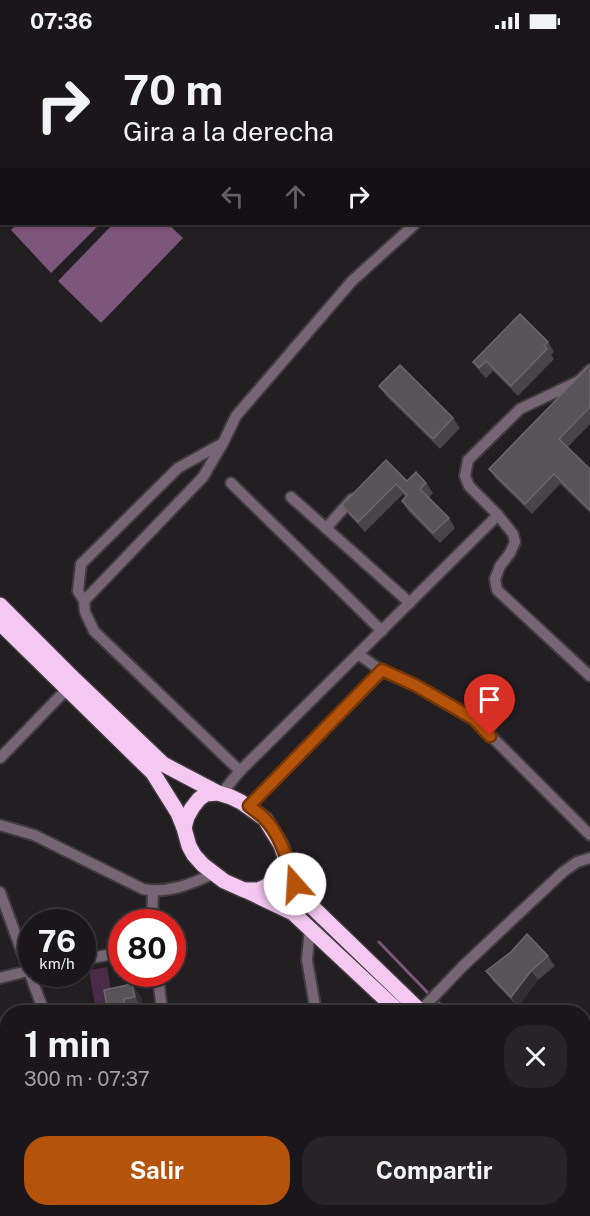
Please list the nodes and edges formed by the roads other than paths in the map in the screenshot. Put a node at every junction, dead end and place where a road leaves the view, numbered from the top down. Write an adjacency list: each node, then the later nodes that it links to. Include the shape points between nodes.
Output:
1 (414, 225): 3 (street, via 352,281 236,416)
2 (590, 370): 7 (street, via 579,381 520,409 468,460 465,476 469,486)
3 (224, 443): 9 (street, via 202,477); 9 (street, via 178,468 81,564 78,591)
4 (231, 483): 13 (street)
5 (356, 495): 8 (street)
6 (291, 497): 8 (street)
7 (498, 515): 10 (street); 16 (street, via 515,542 495,579 497,590)
8 (326, 528): 10 (street)
9 (84, 601): 19 (street, via 94,631)
10 (410, 603): 13 (street)
11 (0, 605): 20 (highway, via 163,764)
12 (0, 623): 17 (highway)
13 (382, 631): 14 (street)
14 (358, 654): 15 (street); 19 (street)
15 (382, 670): 21 (street); 24 (street, via 474,719)
16 (590, 676)
17 (67, 688): 18 (street); 23 (highway, via 153,773)
18 (0, 758)
19 (240, 771): 20 (street)
20 (220, 794): 21 (highway); 23 (highway, via 206,794 199,799)
21 (249, 806): 25 (highway, via 265,819)
22 (0, 825): 29 (street, via 34,835)
23 (184, 828): 27 (highway, via 194,855)
24 (590, 835)
25 (285, 857): 28 (highway, via 281,871 267,886); 42 (highway, via 302,897)
26 (590, 858): 43 (street, via 563,872)
27 (213, 874): 28 (highway); 29 (street, via 186,886)
28 (244, 890): 32 (highway, via 293,913)
29 (153, 891): 31 (street)
30 (0, 892): 33 (street)
31 (152, 909)
32 (310, 928): 40 (street, via 307,960); 41 (highway)
33 (18, 939)
34 (18, 973): 35 (street)
35 (0, 978)
36 (36, 987): 38 (street)
37 (159, 987): 39 (street)
38 (42, 1005)
39 (161, 1005)
40 (315, 1005)
41 (392, 1005)
42 (414, 1005)
43 (427, 1005)

